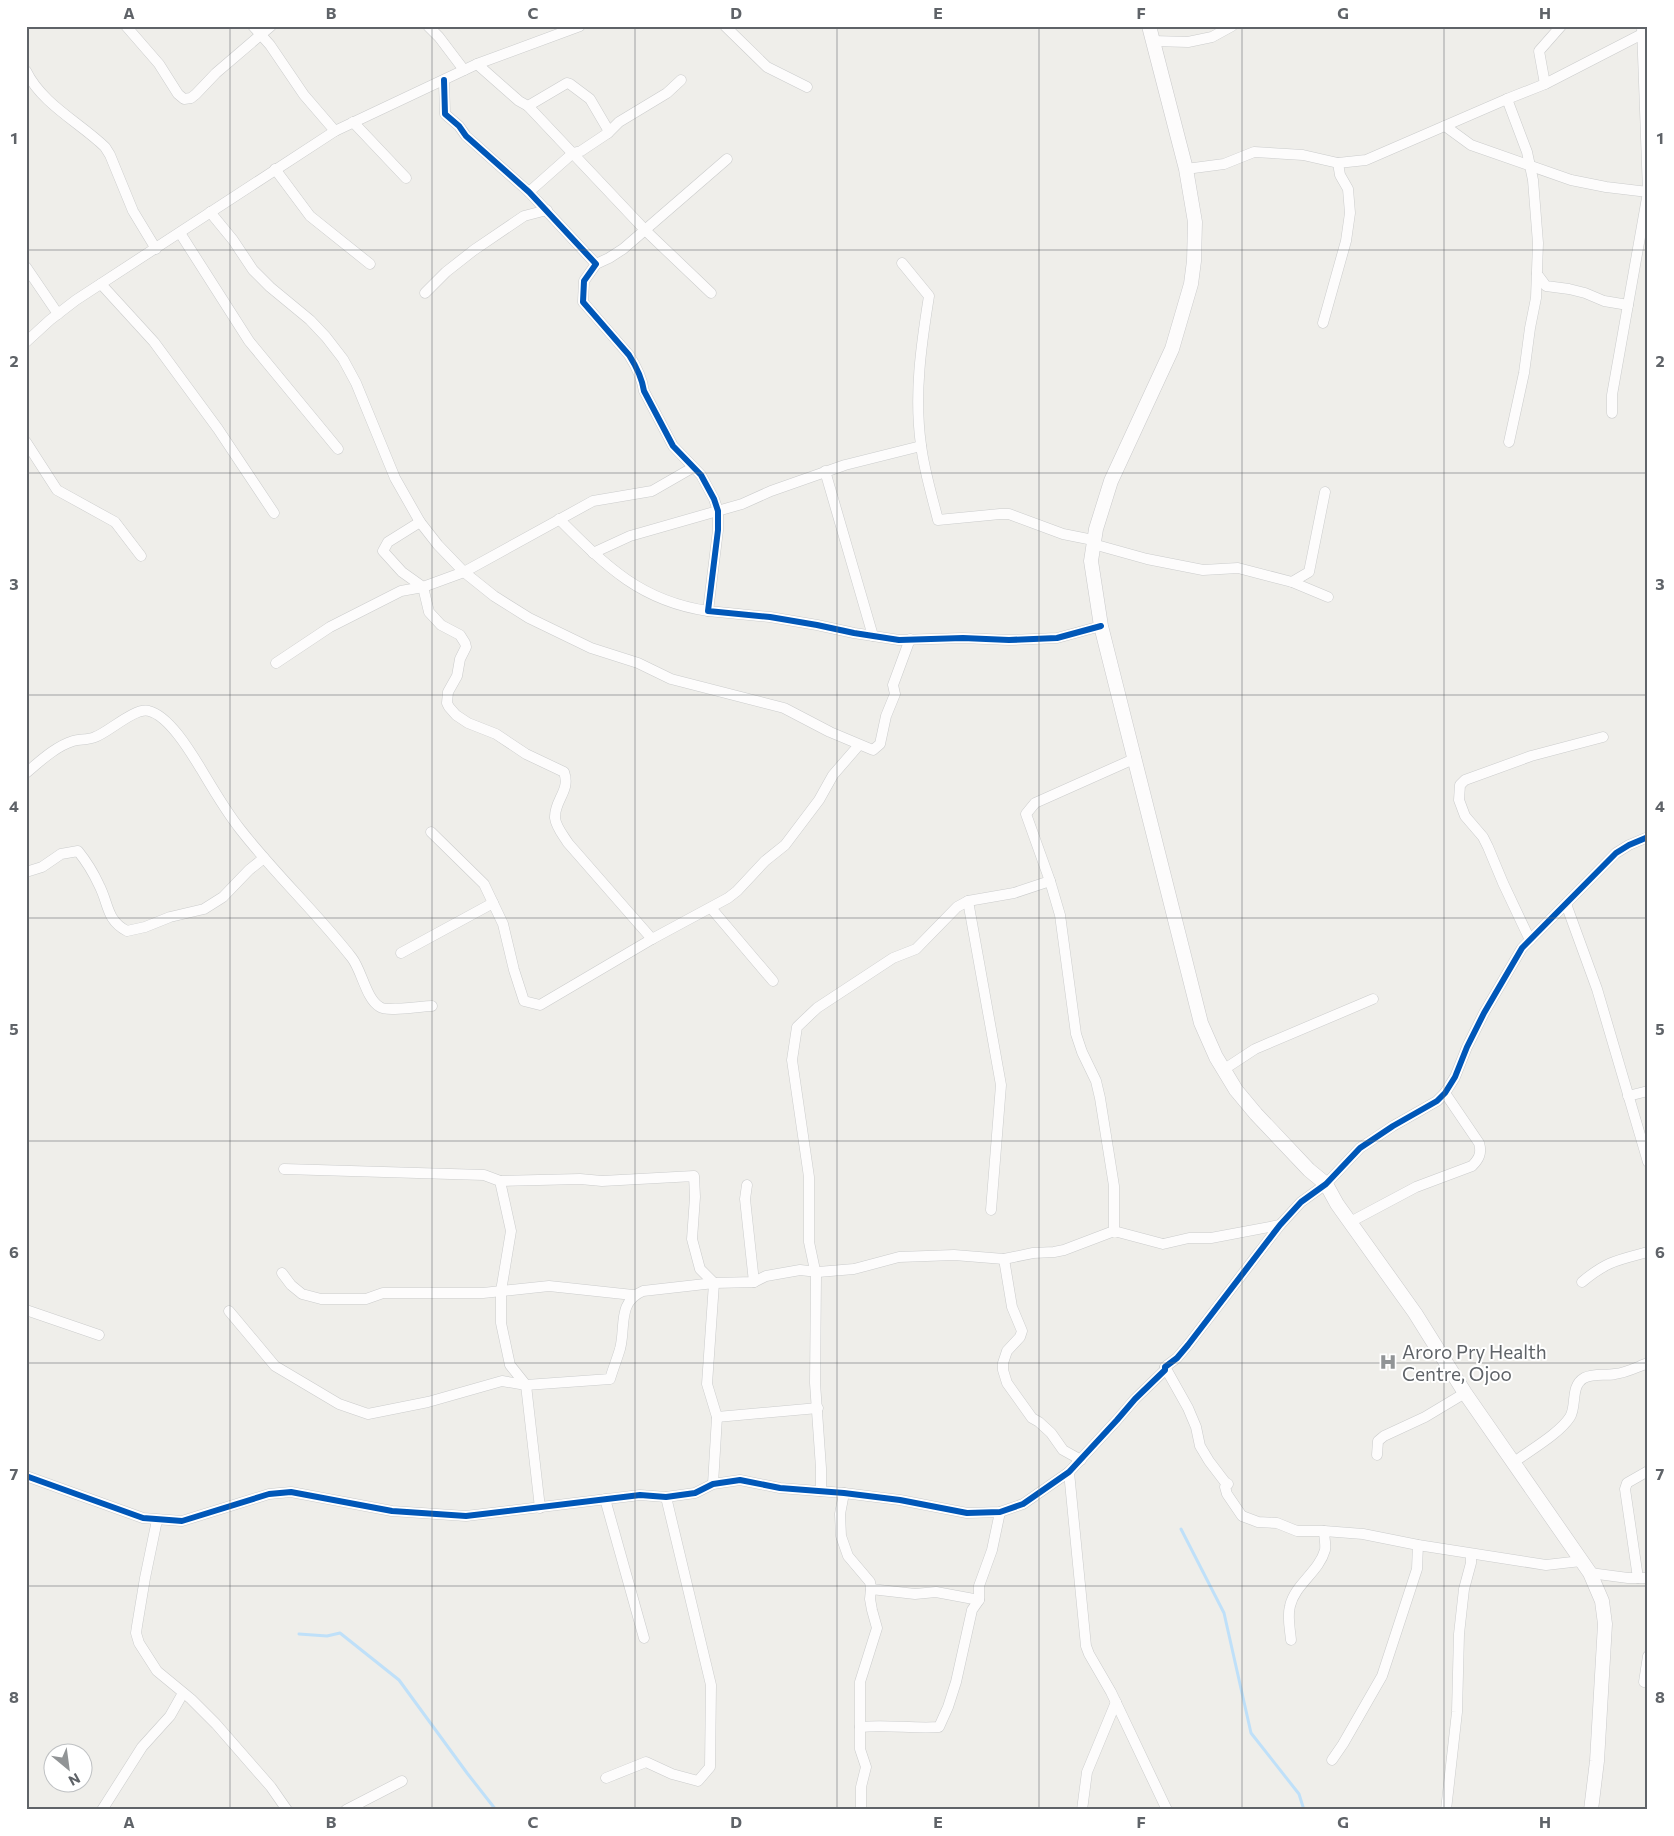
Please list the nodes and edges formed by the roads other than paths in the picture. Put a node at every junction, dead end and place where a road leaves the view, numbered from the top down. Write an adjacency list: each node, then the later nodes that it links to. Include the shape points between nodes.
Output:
1 (126, 26): 12 (street, via 184,99 196,94)
2 (253, 26): 12 (street)
3 (271, 26): 12 (street)
4 (428, 26): 15 (street)
5 (580, 26): 11 (street)
6 (724, 26): 20 (street, via 767,67)
7 (1149, 26): 13 (main road)
8 (1232, 26): 13 (street, via 1212,38 1188,42)
9 (1561, 26): 19 (street, via 1539,51)
10 (1644, 30): 19 (street); 21 (street)
11 (553, 31): 14 (street)
12 (261, 35): 26 (street, via 304,96)
13 (1152, 41): 33 (main road)
14 (477, 64): 15 (street); 23 (street)
15 (464, 70): 17 (street)
16 (26, 71): 41 (street, via 56,106 110,155 134,211)
17 (444, 80): 24 (street); 35 (street, via 444,110 448,118)
18 (681, 80): 27 (street)
19 (1545, 84): 22 (street)
20 (807, 87)
21 (1645, 95): 36 (street)
22 (1507, 99): 25 (street); 31 (street)
23 (528, 106): 27 (street, via 567,83 590,99); 28 (street)
24 (353, 122): 26 (street); 34 (street)
25 (1445, 126): 30 (street, via 1366,160); 31 (street, via 1471,146)
26 (335, 131): 32 (street)
27 (608, 132): 28 (street)
28 (573, 153): 35 (street); 39 (street)
29 (727, 159): 39 (street)
30 (1338, 163): 33 (street, via 1302,155 1254,152 1224,164); 52 (street, via 1348,189 1350,213 1346,241)
31 (1528, 164): 36 (street, via 1571,180); 46 (street, via 1536,209)
32 (275, 169): 38 (street); 43 (street, via 310,216)
33 (1186, 170): 66 (main road, via 1196,239 1190,284 1172,348 1112,480)
34 (406, 178)
35 (529, 192): 37 (street)
36 (1648, 192): 50 (street)
37 (547, 210): 44 (street); 48 (street, via 524,216 474,250)
38 (210, 212): 40 (street); 65 (street, via 253,270 310,320 343,360 356,382 395,478)
39 (646, 231): 44 (street); 49 (street)
40 (180, 233): 41 (street); 58 (street, via 249,341)
41 (156, 249): 47 (street)
42 (902, 263): 57 (street, via 929,296 918,389)
43 (370, 264)
44 (596, 264): 59 (street, via 584,281 583,302 635,364 644,391 672,446)
45 (26, 267): 51 (street)
46 (1537, 274): 50 (street, via 1546,286); 56 (street, via 1524,373)
47 (101, 284): 51 (street); 63 (street, via 154,342)
48 (425, 293)
49 (711, 293)
50 (1628, 305): 54 (street, via 1612,395)
51 (58, 314): 53 (street)
52 (1323, 323)
53 (26, 342)
54 (1612, 414)
55 (26, 442): 68 (street, via 57,490 115,522)
56 (1509, 442)
57 (921, 446): 60 (street); 66 (street, via 938,520 1009,514)
58 (338, 449)
59 (692, 468): 62 (street, via 701,476); 64 (street, via 652,491 593,501)
60 (825, 472): 62 (street); 75 (street)
61 (1325, 492): 70 (street, via 1309,572)
62 (718, 512): 67 (street, via 630,536); 73 (street)
63 (274, 513)
64 (559, 519): 67 (street); 69 (street)
65 (420, 522): 69 (street); 71 (street, via 388,542 383,551 402,572)
66 (1093, 542): 70 (street, via 1147,559 1203,570 1238,568); 74 (main road, via 1092,575)
67 (593, 553): 73 (street, via 642,590 683,608)
68 (141, 556)
69 (464, 572): 71 (street); 79 (street, via 529,618 591,648 638,663 671,679 784,708)
70 (1292, 582): 72 (street)
71 (423, 587): 77 (street, via 401,591 339,622); 91 (street, via 429,612 441,625 460,635 466,647 448,692 449,707 468,723 496,734 526,754 564,772 566,786 557,807 557,826 568,843)
72 (1328, 597)
73 (708, 611): 75 (street, via 770,617)
74 (1101, 626): 76 (street, via 1057,638); 80 (main road)
75 (873, 636): 76 (street)
76 (910, 639): 79 (street, via 893,685 895,694 880,744 873,750)
77 (276, 663)
78 (1603, 737): 92 (street, via 1531,756 1465,780 1460,786 1465,816 1483,837)
79 (859, 745): 90 (street, via 833,775 819,800 785,845 765,860 737,891)
80 (1136, 758): 86 (street, via 1035,803 1026,814); 97 (main road, via 1201,1023)
81 (26, 773): 84 (street, via 73,741 94,738 134,714 147,710 162,716 191,753 239,828)
82 (431, 832): 88 (street, via 484,884)
83 (1648, 837): 89 (street, via 1616,854)
84 (264, 858): 85 (street, via 223,897 204,908 127,931 111,918 100,886 78,851 61,854 42,867); 96 (street, via 354,960 374,1002 381,1008 391,1009)
85 (26, 872)
86 (1050, 881): 87 (street, via 1014,893); 109 (street, via 1060,915 1076,1034 1100,1098 1114,1186)
87 (968, 900): 106 (street, via 1001,1085); 112 (street, via 916,949 893,958 817,1008 797,1027 792,1060 810,1177 809,1242)
88 (493, 903): 91 (street, via 503,924 524,1001 540,1005); 93 (street)
89 (1566, 904): 92 (street); 100 (street, via 1598,989)
90 (711, 908): 91 (street); 94 (street)
91 (652, 939)
92 (1530, 940): 99 (street, via 1510,967 1484,1013)
93 (401, 953)
94 (774, 981)
95 (1373, 999): 97 (street, via 1255,1049)
96 (432, 1006)
97 (1223, 1070): 104 (main road, via 1256,1114)
98 (1648, 1091): 100 (street)
99 (1445, 1093): 104 (street, via 1360,1148); 108 (street, via 1478,1143 1478,1159 1472,1166 1416,1187 1366,1212 1354,1220)
100 (1628, 1096): 101 (street)
101 (1648, 1162)
102 (284, 1169): 103 (street, via 484,1175)
103 (500, 1182): 116 (street, via 694,1176 692,1239 700,1269); 117 (street, via 511,1231)
104 (1326, 1184): 107 (street, via 1301,1202); 108 (main road)
105 (747, 1186): 114 (street, via 745,1199)
106 (991, 1210)
107 (1280, 1226): 109 (street, via 1162,1244); 123 (street, via 1188,1345)
108 (1353, 1226): 125 (main road, via 1415,1313)
109 (1114, 1231): 111 (street, via 1064,1250)
110 (1648, 1252): 115 (street, via 1603,1266)
111 (1004, 1259): 112 (street, via 954,1255 899,1257 854,1269); 129 (street, via 1012,1307 1022,1331 1003,1362 1007,1383 1032,1418 1051,1434 1063,1450)
112 (814, 1271): 114 (street, via 792,1271); 126 (street)
113 (282, 1273): 117 (street, via 302,1294 321,1299 366,1299 384,1293)
114 (754, 1282): 116 (street)
115 (1582, 1282)
116 (714, 1283): 118 (street); 127 (street, via 707,1384)
117 (501, 1291): 118 (street, via 549,1286); 124 (street, via 501,1323 510,1365)
118 (633, 1295): 124 (street, via 627,1303 620,1348 610,1379)
119 (26, 1310): 121 (street)
120 (229, 1310): 124 (street, via 275,1366 340,1404 368,1414 428,1402 502,1380)
121 (99, 1335)
122 (1648, 1363): 130 (street, via 1615,1374 1583,1379 1577,1386 1572,1414 1564,1425)
123 (1165, 1367): 129 (street); 142 (street, via 1188,1408 1200,1446 1228,1484 1225,1488 1227,1494 1242,1516 1297,1531)
124 (526, 1385): 139 (street)
125 (1465, 1392): 128 (street, via 1425,1417 1384,1436 1378,1441); 130 (main road)
126 (818, 1408): 127 (street); 135 (street)
127 (717, 1417): 134 (street)
128 (1377, 1455)
129 (1081, 1460): 132 (street)
130 (1513, 1462): 145 (main road)
131 (1648, 1471): 147 (street, via 1627,1483 1625,1489)
132 (1069, 1472): 140 (street, via 1023,1504); 155 (street, via 1086,1646)
133 (26, 1476): 141 (street, via 143,1518)
134 (713, 1484): 135 (street, via 740,1480 780,1488); 137 (street, via 695,1493)
135 (821, 1491): 136 (street)
136 (844, 1493): 140 (street, via 967,1513); 148 (street, via 840,1514 841,1536 848,1556 868,1579)
137 (666, 1497): 138 (street, via 640,1495); 158 (street, via 711,1685 710,1767 698,1781 646,1762)
138 (605, 1499): 139 (street); 150 (street)
139 (540, 1508): 141 (street, via 466,1516 430,1514 392,1511 291,1492 269,1494 182,1521)
140 (1000, 1512): 149 (street, via 992,1550 979,1586)
141 (157, 1520): 154 (street, via 136,1633 157,1671)
142 (1324, 1531): 143 (street, via 1363,1534); 151 (street, via 1325,1549 1290,1606)
143 (1418, 1545): 144 (street); 157 (street, via 1417,1569 1382,1676)
144 (1471, 1554): 145 (street, via 1546,1565); 166 (street, via 1459,1634 1457,1712)
145 (1581, 1561): 146 (main road)
146 (1590, 1573): 147 (street); 167 (main road, via 1602,1601 1605,1624)
147 (1643, 1578)
148 (872, 1589): 149 (street, via 915,1594 936,1592); 156 (street, via 870,1599 877,1628 860,1682)
149 (980, 1600): 156 (street, via 972,1610 956,1682 939,1726)
150 (644, 1638)
151 (1292, 1640)
152 (1648, 1656): 153 (street)
153 (1644, 1682)
154 (182, 1693): 160 (street, via 170,1716 142,1748); 161 (street, via 216,1724)
155 (1116, 1702): 164 (street, via 1087,1772); 165 (street)
156 (860, 1727): 163 (street, via 860,1749 866,1767 861,1787)
157 (1332, 1760)
158 (606, 1778)
159 (402, 1781): 162 (street)
160 (102, 1810)
161 (287, 1810)
162 (346, 1810)
163 (861, 1810)
164 (1082, 1810)
165 (1166, 1810)
166 (1446, 1810)
167 (1591, 1810)

